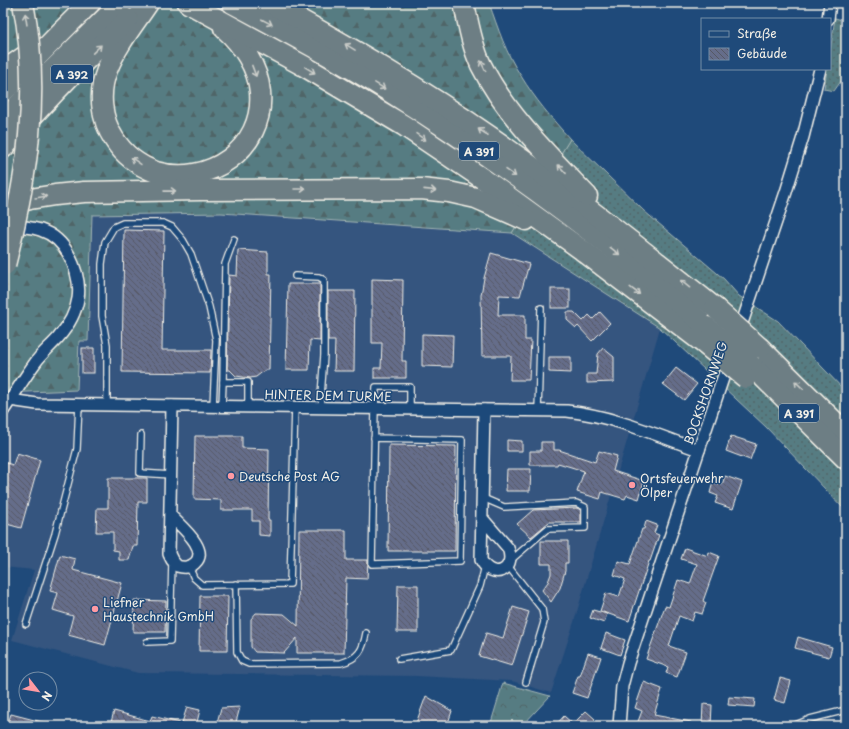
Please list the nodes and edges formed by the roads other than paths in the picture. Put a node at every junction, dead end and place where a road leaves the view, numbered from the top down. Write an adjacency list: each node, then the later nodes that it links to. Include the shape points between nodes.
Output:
1 (23, 3): 23 (highway, one-way to 1, bridge, via 18,212 29,134 30,49)
2 (90, 3): 12 (highway, A 392)
3 (121, 3): 16 (highway)
4 (145, 3): 17 (highway, A 392, one-way to 4, via 85,60)
5 (148, 3): 10 (highway, one-way to 5, via 231,34 245,52 258,82 259,110 249,138 229,160 203,173 173,175 152,170 132,160 114,139 103,114 102,91 107,70 117,49)
6 (232, 3): 26 (highway, A 391, one-way to 26, via 332,57 511,172 672,296)
7 (270, 3): 20 (highway, A 391, one-way to 7, via 490,137 395,75)
8 (464, 3): 20 (highway, one-way to 8, via 531,136 501,97 481,63)
9 (830, 3): 11 (street)
10 (195, 6): 22 (highway, one-way to 22, via 304,66 403,125)
11 (828, 18)
12 (61, 32): 13 (highway, via 14,64); 15 (highway, A 392)
13 (3, 68)
14 (820, 70): 44 (street, BOCKSHORNWEG, via 786,192)
15 (3, 92)
16 (3, 122)
17 (3, 148)
18 (3, 207): 22 (highway, one-way to 22, via 30,199 84,192 422,189 476,198 511,212)
19 (3, 226): 28 (street, via 36,228 57,240 75,266 79,280 76,309 69,322 36,362)
20 (627, 238): 41 (highway, A 391, one-way to 20, bridge, via 716,308)
21 (234, 239): 27 (lane, via 225,264)
22 (582, 250): 26 (highway, one-way to 26)
23 (4, 268)
24 (295, 276): 35 (lane, via 319,277 324,280)
25 (541, 308): 40 (lane)
26 (704, 334): 45 (highway, A 391, bridge, via 750,372)
27 (223, 382): 32 (lane); 33 (lane, via 248,382)
28 (10, 400): 29 (street, HINTER DEM TURME, via 37,404); 39 (street)
29 (79, 404): 30 (street, HINTER DEM TURME); 55 (lane, via 77,448 55,534)
30 (107, 405): 31 (street, HINTER DEM TURME); 32 (lane, via 107,345 102,316 102,264 105,242 114,227 123,223 163,223 172,227 191,254 208,307 216,340)
31 (172, 406): 32 (street, HINTER DEM TURME); 46 (street)
32 (218, 406): 33 (street, HINTER DEM TURME)
33 (248, 407): 34 (street, HINTER DEM TURME)
34 (295, 407): 35 (street, HINTER DEM TURME); 54 (lane, via 290,584)
35 (322, 408): 36 (street, HINTER DEM TURME)
36 (375, 408): 37 (street, HINTER DEM TURME); 37 (lane, via 376,387 410,387); 43 (lane)
37 (410, 409): 38 (street, HINTER DEM TURME)
38 (484, 410): 40 (street, HINTER DEM TURME); 47 (street)
39 (3, 411)
40 (538, 411): 44 (street, HINTER DEM TURME, via 567,411 600,417)
41 (846, 433)
42 (141, 435): 46 (lane, via 140,473)
43 (374, 438): 43 (lane, via 462,440 460,561 372,564)
44 (699, 450): 61 (street, BOCKSHORNWEG, via 628,663 622,686)
45 (846, 460)
46 (171, 475): 48 (street)
47 (483, 498): 49 (street); 51 (lane, via 504,506 576,504 585,507 585,528 547,529)
48 (170, 515): 50 (street, via 169,554); 53 (street, via 199,548 198,559)
49 (482, 518): 51 (street, via 508,548); 52 (street, via 481,560)
50 (172, 560): 53 (street, via 177,566); 57 (lane, via 170,641)
51 (509, 563): 52 (street, via 503,571 496,572); 59 (lane, via 542,609 544,622)
52 (485, 566): 58 (lane, via 480,586 451,650)
53 (189, 567): 54 (lane, via 194,578 202,585)
54 (236, 584): 56 (lane, via 237,652 242,661 249,664 341,663 352,660 360,652)
55 (26, 624)
56 (366, 633)
57 (147, 642)
58 (399, 659)
59 (526, 682)
60 (846, 710): 62 (lane)
61 (619, 726)
62 (793, 726)

